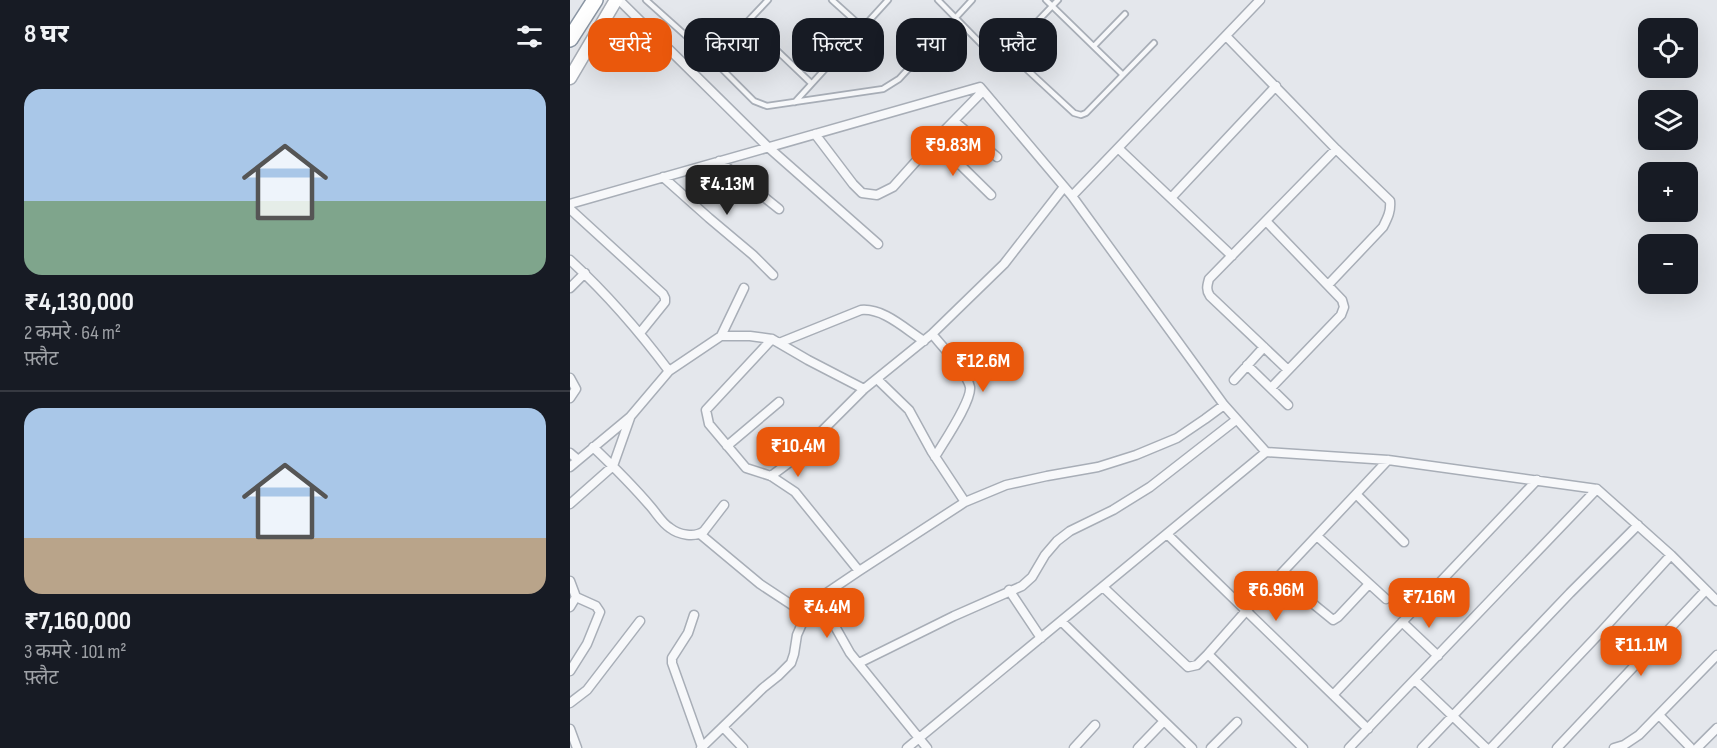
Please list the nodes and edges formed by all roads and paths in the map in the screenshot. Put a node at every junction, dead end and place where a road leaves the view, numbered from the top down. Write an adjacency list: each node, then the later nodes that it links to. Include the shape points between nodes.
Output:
1 (595, 0): 22 (highway)
2 (617, 0): 32 (street); 40 (street)
3 (646, 0): 20 (lane)
4 (768, 0): 14 (lane)
5 (832, 0): 15 (lane)
6 (888, 0): 16 (lane)
7 (938, 0): 17 (lane)
8 (972, 0): 17 (lane)
9 (1046, 0): 12 (lane)
10 (1058, 0): 12 (lane)
11 (1260, 0): 21 (street)
12 (1052, 6): 18 (lane); 25 (lane)
13 (1125, 14): 25 (lane)
14 (751, 18)
15 (852, 18)
16 (872, 18)
17 (955, 18)
18 (1041, 18)
19 (967, 30): 23 (lane)
20 (684, 34)
21 (1226, 36): 34 (street); 41 (street)
22 (570, 39)
23 (979, 41)
24 (1154, 43): 31 (lane)
25 (1094, 46): 31 (lane)
26 (780, 53): 33 (lane)
27 (725, 72): 36 (lane, via 760,104)
28 (822, 72): 33 (lane)
29 (905, 72): 36 (lane, via 892,85 874,90)
30 (1030, 72): 31 (lane, via 1081,115)
31 (1124, 75)
32 (570, 78)
33 (812, 83): 36 (lane)
34 (1276, 86): 42 (street); 49 (street)
35 (983, 91): 37 (street); 38 (street, via 980,87); 46 (street)
36 (794, 102)
37 (954, 121): 39 (street); 43 (street)
38 (815, 134): 39 (street, via 862,193 877,195 893,187); 40 (street)
39 (935, 140): 47 (street)
40 (768, 147): 44 (street); 54 (street)
41 (1118, 148): 48 (street); 49 (street)
42 (1336, 148): 53 (street); 59 (street, via 1390,201 1391,208 1383,227)
43 (997, 157)
44 (719, 161): 45 (street); 52 (street)
45 (663, 177): 50 (street); 58 (street)
46 (1064, 187): 48 (street); 63 (street, via 1004,264)
47 (990, 195)
48 (1072, 196): 78 (street)
49 (1171, 198): 55 (street)
50 (570, 204)
51 (570, 209): 62 (street, via 663,294 664,302)
52 (779, 209)
53 (1266, 221): 55 (street); 59 (street)
54 (878, 244)
55 (1232, 256): 67 (street, via 1209,279 1207,290)
56 (570, 260): 57 (street)
57 (585, 273): 60 (street); 62 (street)
58 (773, 275)
59 (1328, 285): 69 (street, via 1342,300 1341,315)
60 (570, 288)
61 (744, 288): 64 (street)
62 (640, 333): 70 (street)
63 (932, 334): 66 (street); 86 (street, via 965,376 970,389 968,400)
64 (721, 336): 65 (street); 70 (street)
65 (776, 341): 66 (street, via 868,309); 75 (street); 82 (street, via 706,410 709,424)
66 (924, 341): 72 (street)
67 (1264, 347): 68 (street); 69 (street)
68 (1247, 365): 73 (street); 74 (street)
69 (1288, 370): 74 (street)
70 (669, 371): 80 (street)
71 (570, 378): 76 (street, via 576,389)
72 (878, 379): 75 (street); 86 (street, via 909,410)
73 (1234, 380)
74 (1271, 388): 79 (street)
75 (864, 389): 90 (street, via 794,459)
76 (570, 398)
77 (779, 402): 82 (street)
78 (1224, 405): 81 (street); 94 (street, via 1177,438 1136,455 1098,467 1006,485)
79 (1288, 405)
80 (630, 417): 83 (street); 88 (street)
81 (1236, 420): 84 (street); 108 (street, via 1150,487 1070,531 1045,555 1032,577)
82 (727, 446): 90 (street, via 746,468)
83 (593, 447): 85 (street); 88 (street)
84 (1266, 452): 87 (street); 99 (street)
85 (573, 456): 89 (street)
86 (935, 457): 94 (street)
87 (1388, 460): 91 (street); 93 (street)
88 (613, 466): 95 (street); 98 (street, via 668,527 677,533)
89 (570, 467)
90 (771, 476): 103 (street, via 795,492)
91 (1537, 480): 92 (street); 120 (street)
92 (1597, 489): 97 (street); 124 (street)
93 (1356, 494): 100 (street); 101 (street)
94 (965, 502): 103 (street)
95 (570, 504)
96 (724, 505): 98 (street)
97 (1638, 525): 102 (street); 130 (street)
98 (700, 534): 117 (street, via 760,584)
99 (1167, 534): 107 (street); 115 (street)
100 (1317, 536): 104 (street); 106 (street)
101 (1404, 542)
102 (1671, 555): 109 (street); 153 (street)
103 (859, 571): 111 (street)
104 (1279, 576): 106 (street, via 1333,620); 115 (street)
105 (570, 581): 110 (street)
106 (1369, 584): 112 (street)
107 (1103, 587): 119 (street); 122 (street, via 1188,667 1197,665)
108 (1009, 590): 121 (street); 125 (street)
109 (1706, 590): 113 (street); 154 (street)
110 (576, 597): 114 (street); 126 (street, via 600,612)
111 (819, 598): 117 (street); 125 (street)
112 (1386, 599)
113 (1717, 600)
114 (570, 607)
115 (1246, 611): 122 (street); 128 (street)
116 (694, 615): 140 (street, via 672,663)
117 (807, 615): 135 (street, via 790,663)
118 (640, 621): 129 (street, via 587,690)
119 (1061, 621): 121 (street); 132 (street)
120 (1402, 622): 124 (street); 128 (street)
121 (1041, 638): 139 (street)
122 (1208, 654): 149 (street)
123 (1717, 655): 131 (street)
124 (1438, 656): 127 (street)
125 (859, 663): 139 (street)
126 (570, 671)
127 (1414, 680): 130 (street); 138 (street)
128 (1333, 695): 138 (street)
129 (570, 703)
130 (1453, 715): 151 (street); 152 (street)
131 (1659, 715): 155 (street); 156 (street)
132 (1164, 721): 146 (street); 147 (street)
133 (1237, 722): 148 (street)
134 (1095, 725): 145 (street)
135 (723, 727): 140 (street); 142 (street)
136 (1717, 728): 157 (street)
137 (570, 729): 141 (street)
138 (1368, 729): 150 (street)
139 (919, 738): 143 (street); 144 (street)
140 (701, 747)
141 (577, 748)
142 (742, 748)
143 (907, 748)
144 (927, 748)
145 (1074, 748)
146 (1138, 748)
147 (1192, 748)
148 (1211, 748)
149 (1304, 748)
150 (1348, 748)
151 (1422, 748)
152 (1486, 748)
153 (1491, 748)
154 (1557, 748)
155 (1618, 748)
156 (1690, 748)
157 (1697, 748)

